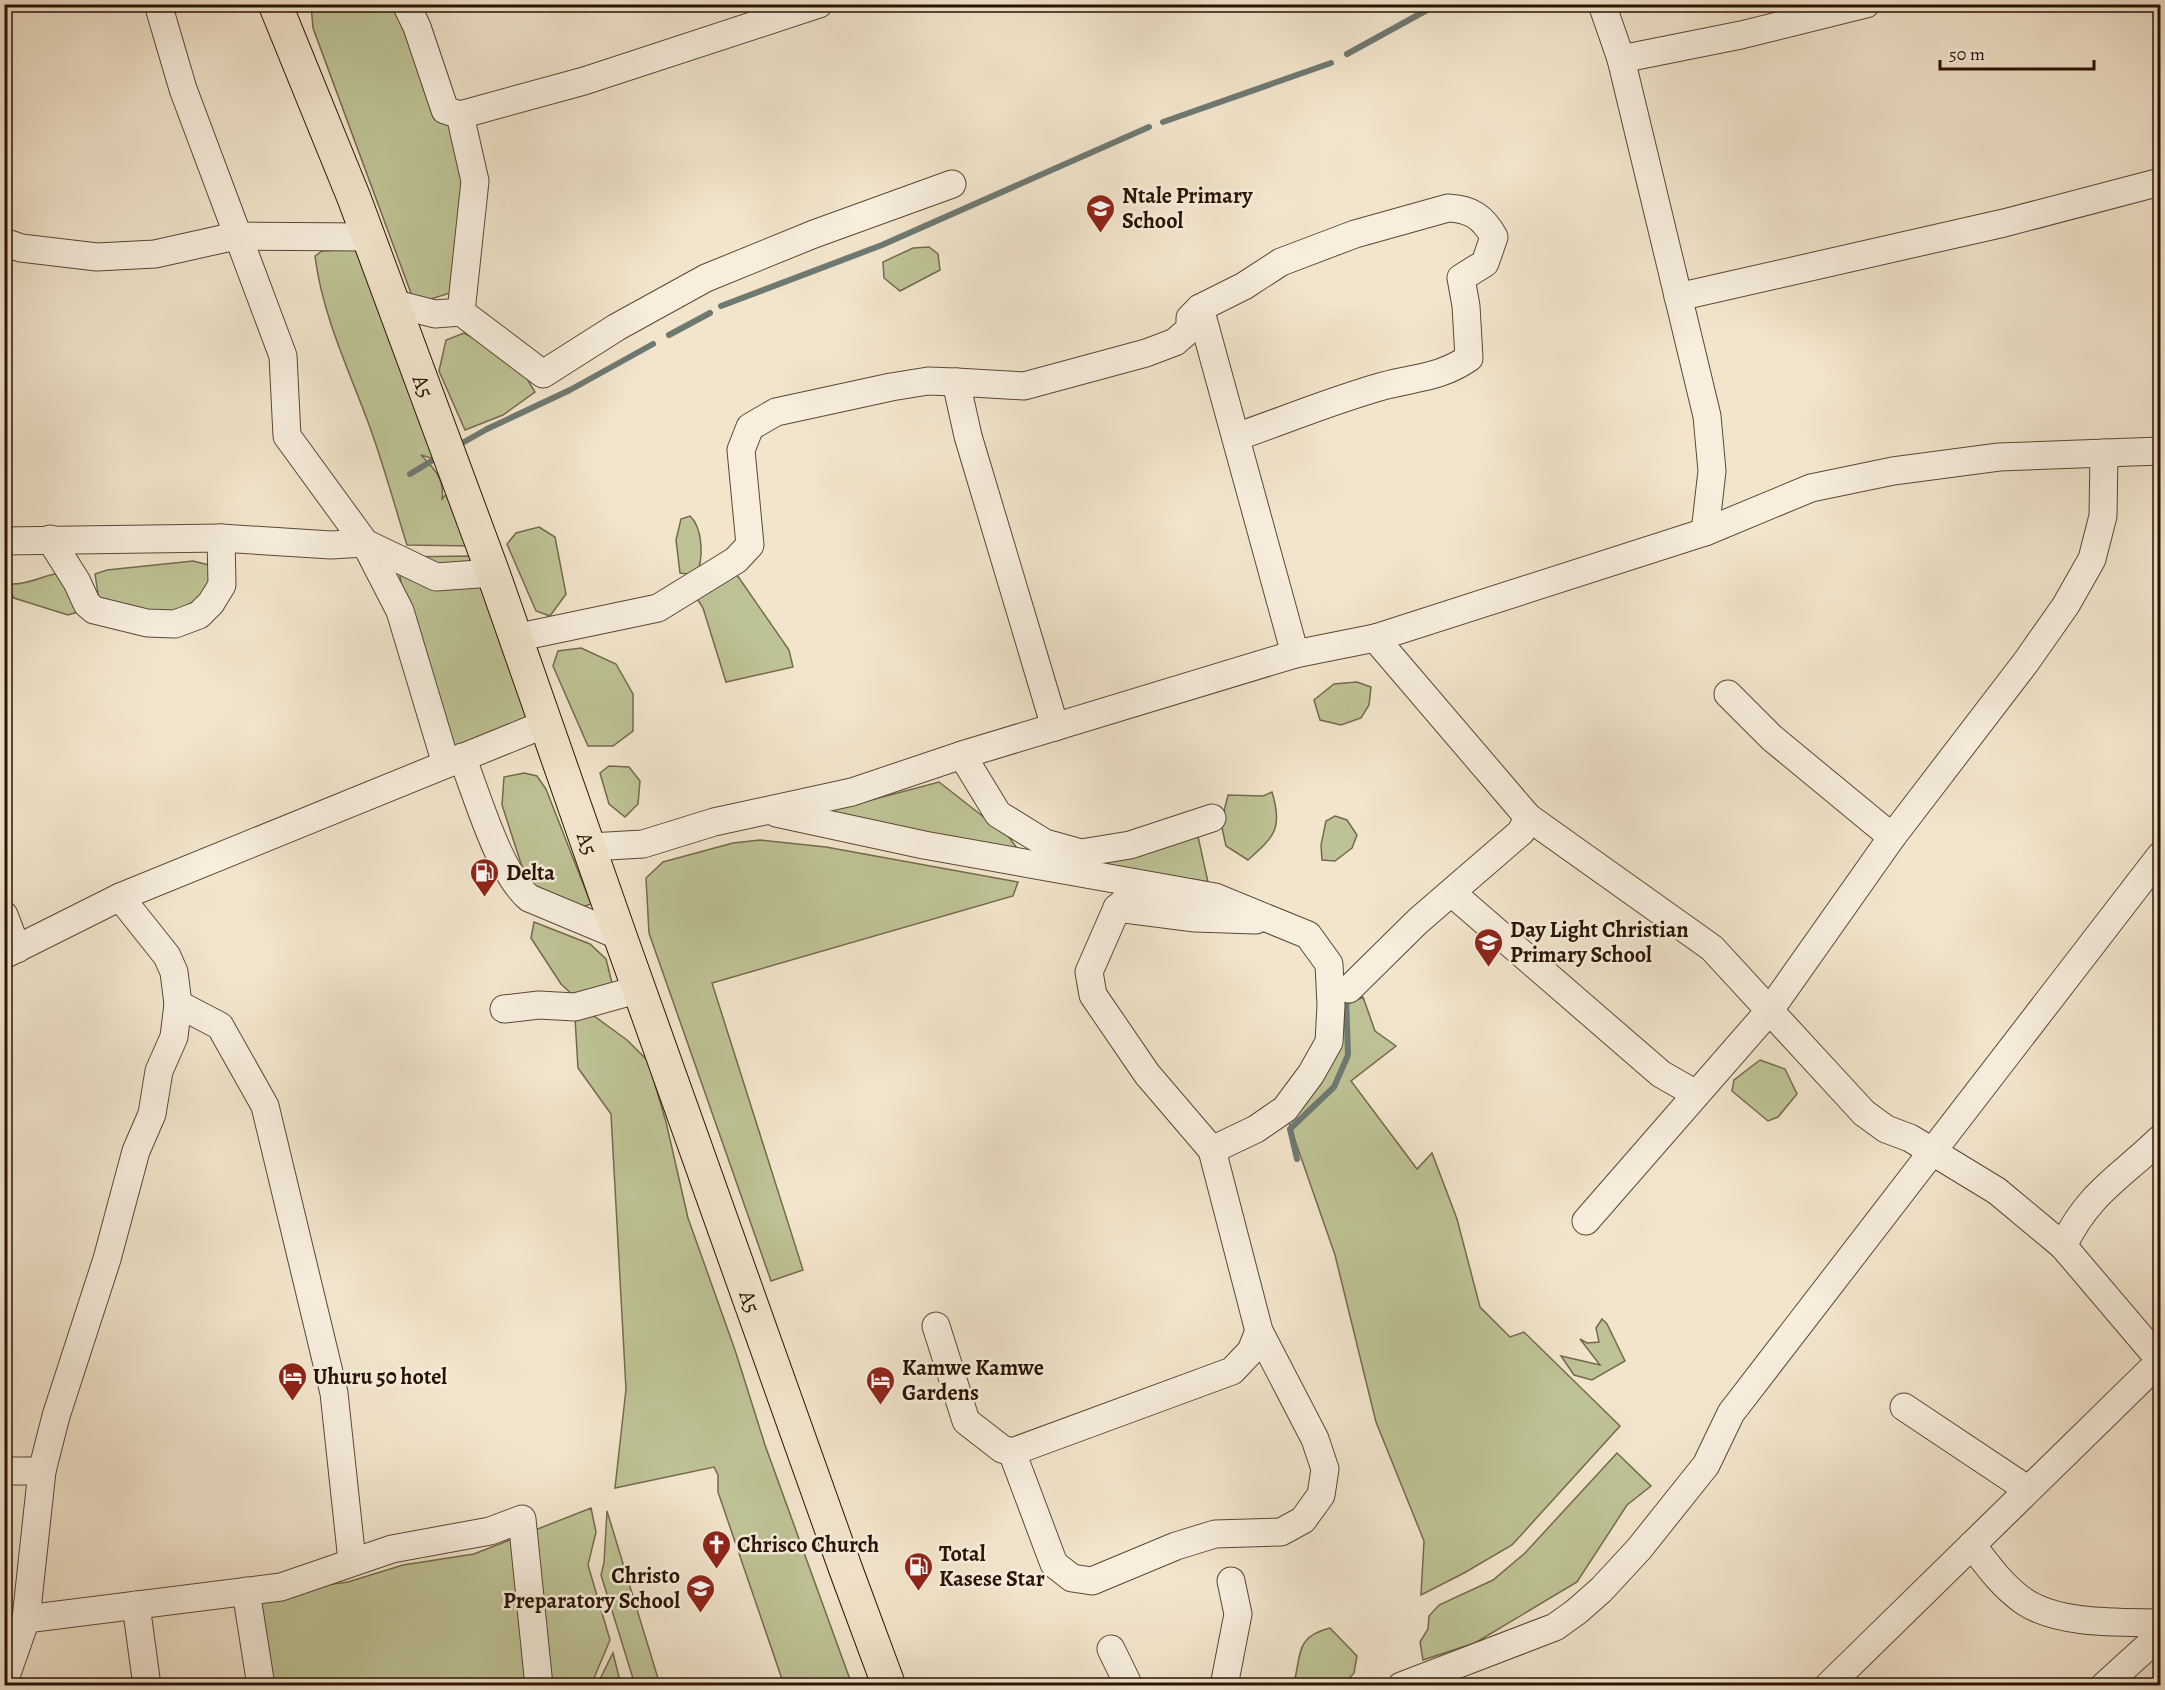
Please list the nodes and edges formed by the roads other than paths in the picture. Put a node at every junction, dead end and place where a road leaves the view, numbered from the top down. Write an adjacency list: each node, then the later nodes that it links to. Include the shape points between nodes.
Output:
1 (158, 4): 11 (street, via 176,69)
2 (275, 4): 12 (highway, A5 / A5)
3 (406, 4): 8 (street, via 445,111)
4 (819, 4): 8 (street, via 584,81)
5 (1602, 4): 7 (street)
6 (1866, 4): 7 (street)
7 (1621, 59): 14 (street)
8 (460, 115): 17 (street, via 475,181)
9 (2160, 182): 14 (street, via 2004,223)
10 (952, 184): 17 (street, via 706,278 543,374)
11 (236, 236): 12 (street); 13 (street, via 155,254 97,257 21,248); 26 (street, via 283,356 287,436)
12 (367, 237): 15 (highway, A5 / A5)
13 (4, 242)
14 (1678, 297): 22 (street, via 1708,428 1711,488)
15 (392, 303): 17 (street, via 435,314); 27 (highway, A5 / A5)
16 (1200, 308): 18 (street, via 1190,318 1190,329 1175,342 1105,366 1024,386); 19 (street); 19 (street, via 1281,262 1355,234 1449,208 1462,208 1480,216 1494,237 1485,263 1461,278 1469,358 1451,370 1384,386)
17 (461, 312)
18 (956, 382): 28 (street, via 928,381 891,387 776,412 750,427 741,450 750,545 736,560 658,608); 33 (street, via 968,436)
19 (1236, 437): 30 (street)
20 (2160, 451): 21 (street)
21 (2104, 453): 22 (street, via 1999,457 1893,471 1811,488); 39 (street, via 2103,516 2092,559 2026,662)
22 (1705, 532): 29 (street)
23 (221, 538): 24 (street); 24 (street, via 222,585 212,603 199,615 176,624 147,623 94,610); 26 (street)
24 (50, 539): 25 (street)
25 (4, 541)
26 (365, 543): 27 (street, via 435,578); 35 (street, via 400,611)
27 (493, 573): 28 (highway, A5 / A5)
28 (515, 638): 32 (highway, A5 / A5)
29 (1375, 638): 30 (street); 37 (street)
30 (1295, 654): 33 (street)
31 (1728, 694): 39 (street, via 1772,738)
32 (545, 724): 35 (street); 40 (highway, A5 / A5)
33 (1055, 727): 34 (street)
34 (962, 755): 36 (street, via 852,792); 38 (street, via 998,814 1045,843 1081,854 1130,844)
35 (454, 761): 44 (street); 48 (street, via 520,891)
36 (768, 811): 40 (street, via 714,822 643,844); 42 (street, via 924,845)
37 (1528, 817): 43 (street, via 1521,832); 54 (street, via 1712,948)
38 (1212, 818)
39 (1892, 837): 54 (street)
40 (590, 847): 48 (highway, A5 / A5)
41 (2160, 856): 58 (street)
42 (1144, 885): 45 (street); 47 (street, via 1215,897)
43 (1452, 893): 51 (street); 55 (street, via 1661,1074)
44 (120, 897): 49 (street); 52 (street, via 167,956 174,972)
45 (1118, 908): 47 (street, via 1195,918); 57 (street, via 1089,972 1093,995 1147,1074)
46 (4, 915): 49 (street)
47 (1272, 920): 57 (street, via 1308,935 1329,964 1329,1042 1285,1109 1256,1129)
48 (620, 936): 50 (highway, A5 / A5)
49 (11, 952)
50 (640, 989): 53 (street, via 575,1008 538,1005); 82 (highway, A5 / A5)
51 (1349, 989)
52 (178, 1004): 67 (street, via 174,1037 159,1071 152,1114 136,1151); 70 (street, via 220,1026 265,1106 334,1393)
53 (504, 1009)
54 (1770, 1010): 55 (street); 58 (street, via 1864,1113)
55 (1696, 1094): 59 (street)
56 (2160, 1139): 60 (street, via 2098,1192)
57 (1212, 1150): 62 (street)
58 (1931, 1153): 60 (street, via 1997,1191); 85 (street, via 1731,1413 1706,1465 1602,1590 1555,1627)
59 (1586, 1221)
60 (2063, 1246): 63 (street)
61 (936, 1326): 65 (street, via 966,1420 1002,1449)
62 (1259, 1331): 65 (street, via 1251,1351 1232,1371); 65 (street, via 1315,1439 1325,1469 1321,1495 1303,1520 1281,1532 1215,1534 1092,1581 1072,1578 1054,1564)
63 (2160, 1360): 68 (street)
64 (1904, 1407): 68 (street)
65 (1012, 1452)
66 (4, 1471): 67 (street)
67 (42, 1471): 74 (street)
68 (2027, 1489): 69 (street)
69 (1972, 1545): 75 (street, via 1996,1576 2027,1603 2065,1617); 86 (street)
70 (352, 1561): 72 (street, via 281,1587); 81 (street, via 490,1531 522,1520)
71 (1231, 1581): 84 (street, via 1238,1614)
72 (246, 1590): 73 (street); 80 (street)
73 (136, 1605): 74 (street); 79 (street)
74 (26, 1619): 78 (street)
75 (2160, 1623)
76 (2160, 1635): 87 (street)
77 (1111, 1649): 83 (street)
78 (4, 1682)
79 (147, 1686)
80 (261, 1686)
81 (539, 1686)
82 (890, 1686)
83 (1129, 1686)
84 (1224, 1686)
85 (1401, 1686)
86 (1828, 1686)
87 (2104, 1686)

